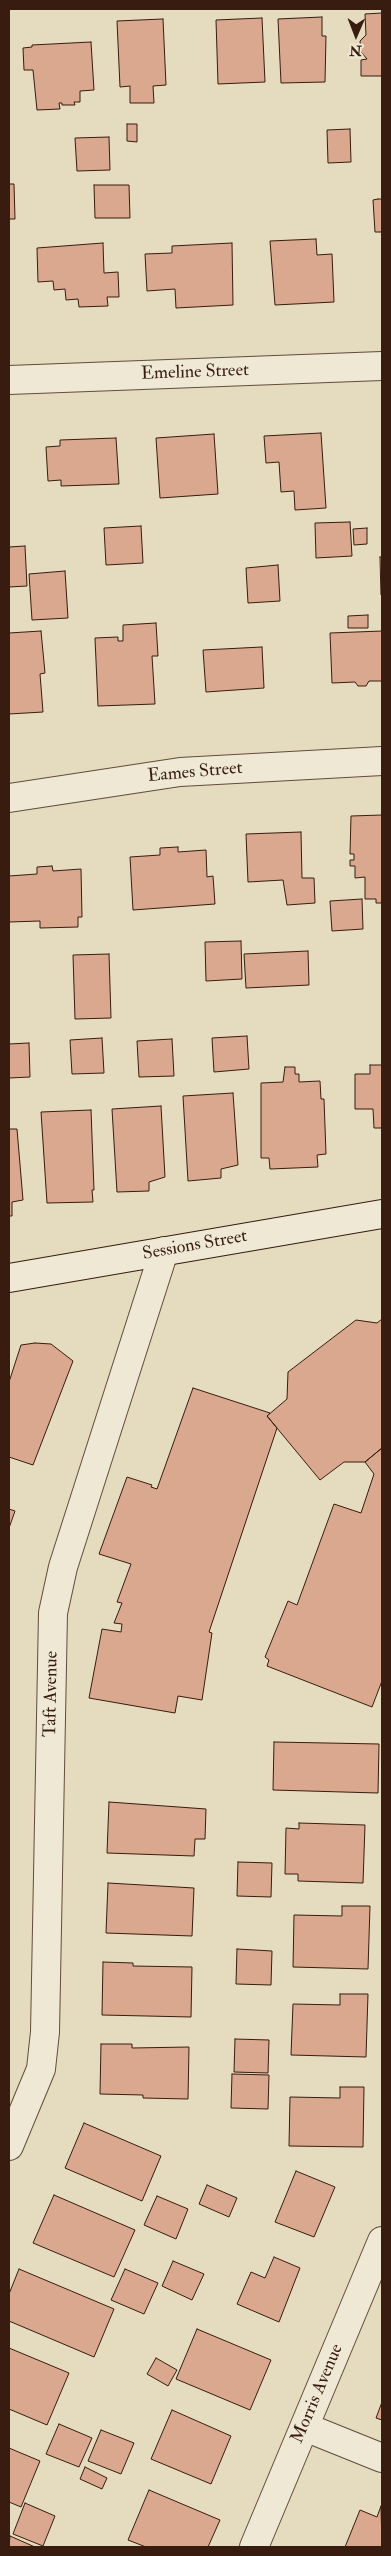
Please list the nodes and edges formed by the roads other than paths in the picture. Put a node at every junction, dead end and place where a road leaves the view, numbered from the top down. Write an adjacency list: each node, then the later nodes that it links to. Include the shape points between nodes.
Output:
1 (382, 366): 2 (street, Emeline Street)
2 (9, 380)
3 (382, 761): 4 (street, Eames Street, via 180,772)
4 (9, 798)
5 (382, 1214): 6 (street, Sessions Street)
6 (164, 1251): 7 (street, Sessions Street); 8 (street, Taft Avenue, via 63,1567 53,1613 45,2032 41,2069)
7 (9, 1278)
8 (9, 2146)
9 (382, 2241): 10 (street, Morris Avenue)
10 (305, 2427): 11 (street); 12 (street, Morris Avenue)
11 (382, 2458)
12 (254, 2547)

